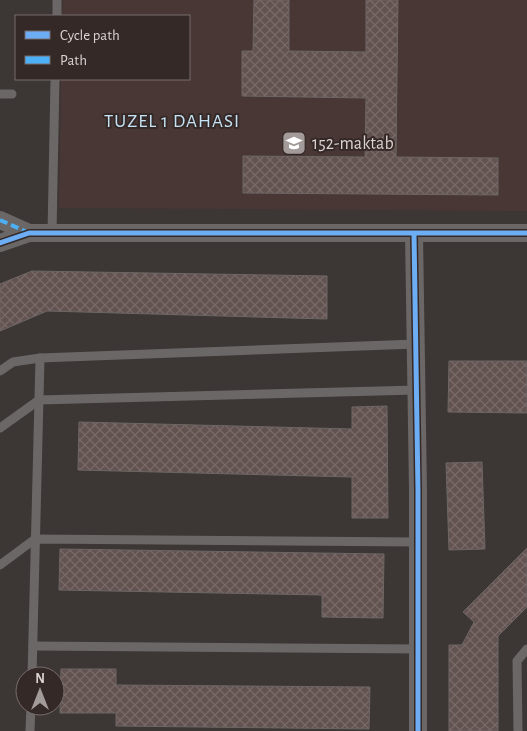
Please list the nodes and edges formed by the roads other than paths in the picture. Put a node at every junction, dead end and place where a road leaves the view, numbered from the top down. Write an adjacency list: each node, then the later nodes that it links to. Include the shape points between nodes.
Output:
1 (57, 0): 2 (lane)
2 (57, 15)
3 (55, 80): 8 (lane)
4 (0, 94): 5 (lane)
5 (12, 94)
6 (0, 220): 7 (street)
7 (29, 233): 8 (street); 11 (street)
8 (52, 233): 10 (street)
9 (527, 233): 10 (street)
10 (414, 234): 12 (street)
11 (0, 243)
12 (416, 344): 13 (lane); 15 (street)
13 (40, 358): 14 (lane, via 13,362); 16 (lane)
14 (0, 372)
15 (417, 390): 16 (lane); 19 (street)
16 (39, 400): 17 (lane); 18 (lane)
17 (0, 428)
18 (35, 539): 19 (lane); 20 (lane); 21 (lane)
19 (418, 542): 23 (street)
20 (0, 565)
21 (32, 646): 23 (lane); 24 (lane)
22 (527, 648): 28 (lane, via 517,661)
23 (418, 649): 27 (street)
24 (32, 666)
25 (31, 716): 26 (lane)
26 (30, 731)
27 (418, 731)
28 (518, 731)

